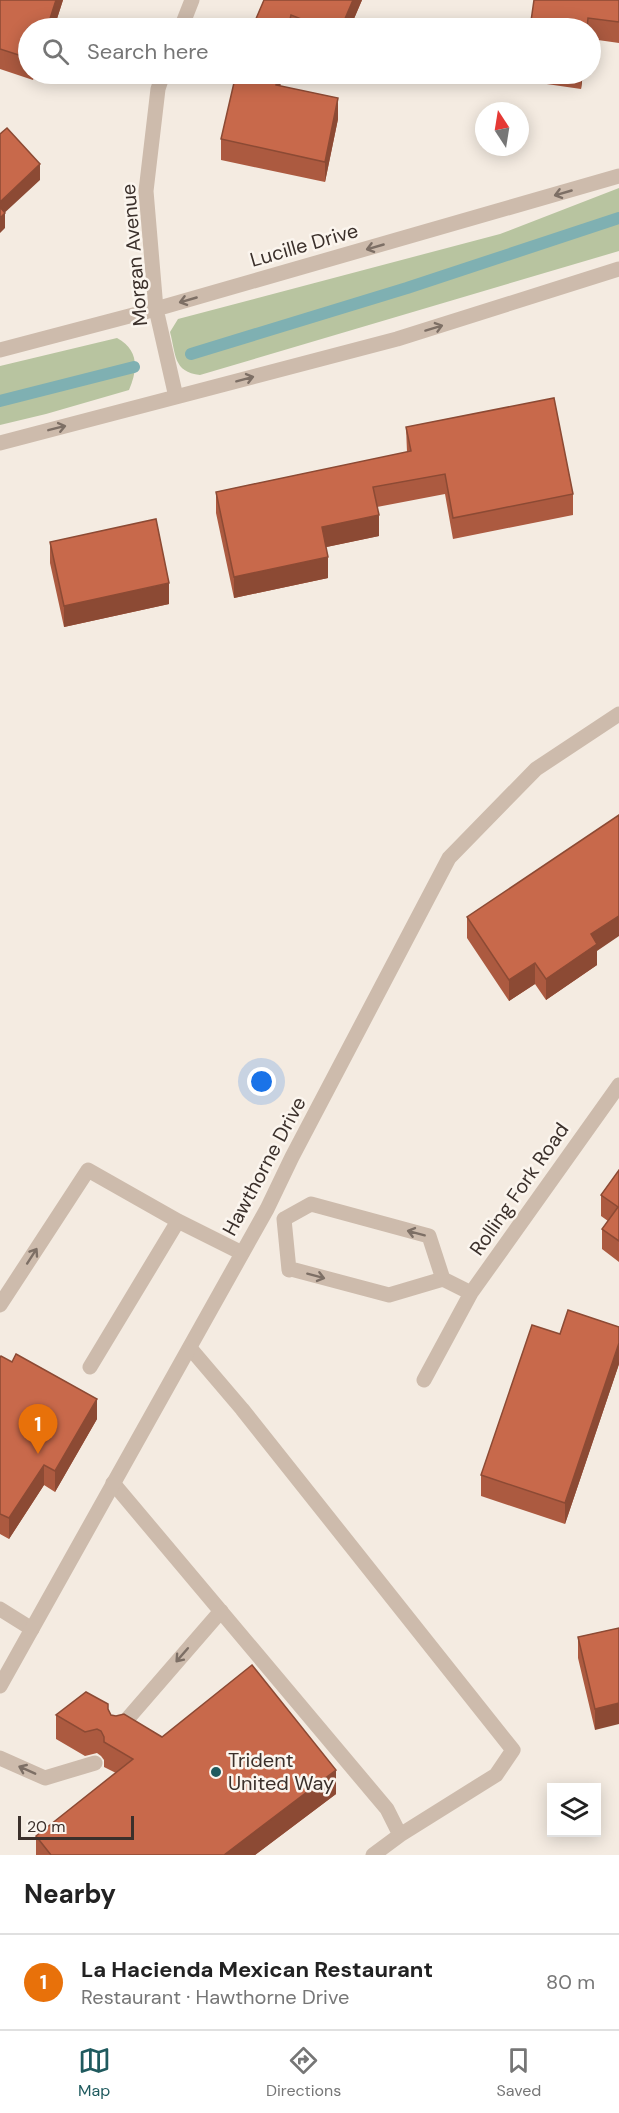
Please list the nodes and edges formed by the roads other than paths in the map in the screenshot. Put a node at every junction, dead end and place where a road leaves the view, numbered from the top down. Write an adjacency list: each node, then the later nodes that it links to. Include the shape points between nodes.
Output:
1 (192, 0): 2 (street)
2 (185, 18)
3 (159, 84): 6 (street, Morgan Avenue, via 146,191)
4 (619, 176): 6 (street, Lucille Drive, one-way to 6)
5 (619, 269): 8 (street, one-way to 5, via 397,339)
6 (156, 309): 7 (street, Lucille Drive); 8 (street, Morgan Avenue)
7 (0, 350)
8 (176, 397): 9 (street, one-way to 8)
9 (0, 443)
10 (619, 714): 12 (street, Hawthorne Drive, via 536,769 449,858)
11 (619, 1085): 17 (street, Rolling Fork Road)
12 (267, 1209): 13 (street); 15 (street, Hawthorne Drive)
13 (284, 1219): 16 (street, one-way to 13, via 429,1236 311,1204); 16 (street, one-way to 16, via 289,1270 388,1295)
14 (178, 1221): 15 (street); 18 (street, one-way to 14, via 88,1170); 20 (street)
15 (242, 1253): 19 (street, Hawthorne Drive)
16 (443, 1279): 17 (street)
17 (471, 1293): 21 (street, Rolling Fork Road)
18 (0, 1305)
19 (189, 1348): 22 (street, Hawthorne Drive); 30 (street, via 513,1750 496,1775)
20 (90, 1367)
21 (424, 1380)
22 (113, 1483): 24 (street); 25 (street, Hawthorne Drive)
23 (0, 1609): 25 (street)
24 (220, 1611): 27 (street, one-way to 27); 30 (street, via 387,1809)
25 (32, 1629): 26 (street, Hawthorne Drive)
26 (0, 1686)
27 (117, 1731)
28 (0, 1758): 29 (street, one-way to 28, via 45,1778)
29 (95, 1762)
30 (400, 1835): 31 (street)
31 (374, 1855)

